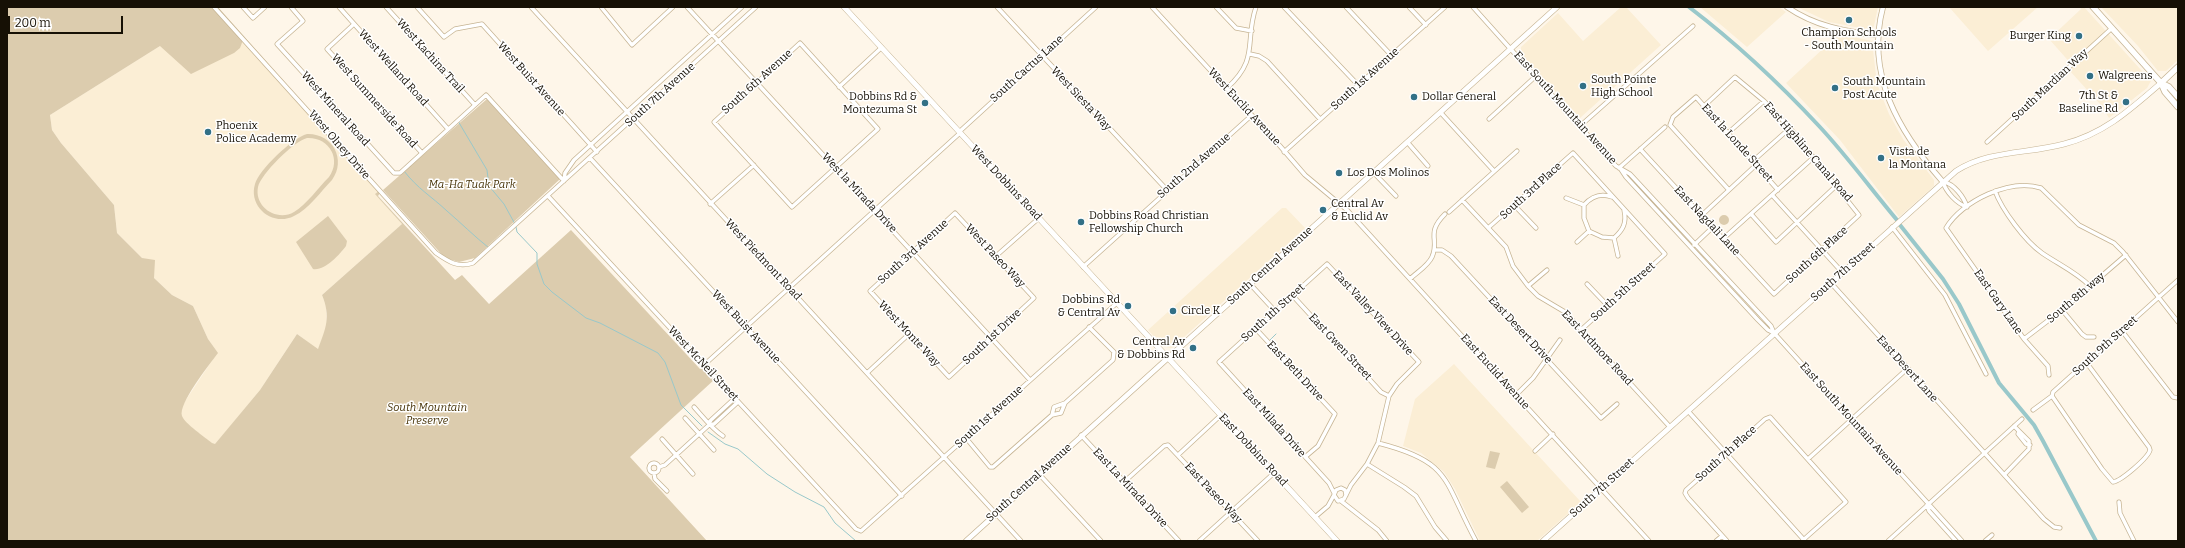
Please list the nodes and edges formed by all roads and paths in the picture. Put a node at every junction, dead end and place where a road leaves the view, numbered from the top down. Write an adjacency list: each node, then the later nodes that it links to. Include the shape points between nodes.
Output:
1 (214, 7): 130 (street, West Olney Drive, via 436,253 453,264 465,266)
2 (243, 7): 3 (street, via 253,18)
3 (265, 7)
4 (291, 7): 73 (street, West Mineral Road, via 303,21 277,44 394,173 400,173)
5 (338, 7): 29 (street, West Welland Road)
6 (386, 7): 51 (street, West Kachina Trail)
7 (417, 7): 68 (street, West Buist Avenue, via 444,37 455,29 482,24)
8 (531, 7): 54 (street, West Piedmont Road)
9 (601, 7): 10 (street, via 632,44)
10 (673, 7)
11 (687, 7): 34 (street, West la Mirada Drive)
12 (742, 7): 34 (street, South 7th Avenue)
13 (756, 7): 36 (street, South 7th Avenue)
14 (844, 7): 37 (main road, West Dobbins Road)
15 (997, 7): 40 (street, West Siesta Way)
16 (1096, 7): 40 (street, South Cactus Lane)
17 (1152, 7): 48 (street, West Euclid Avenue)
18 (1216, 7): 33 (street, via 1236,28)
19 (1256, 7): 33 (street)
20 (1284, 7): 46 (street)
21 (1346, 7): 41 (street)
22 (1409, 7): 30 (street)
23 (1445, 7): 30 (street, South 1st Avenue)
24 (1473, 7): 38 (street, East South Mountain Avenue)
25 (1557, 7): 38 (main road, South Central Avenue)
26 (1787, 7): 35 (street, via 1826,26)
27 (1883, 7): 35 (street)
28 (2093, 7): 32 (main road)
29 (354, 24): 63 (street, West Welland Road); 73 (street, West Summerside Road, via 327,49)
30 (1426, 25): 41 (street, South 1st Avenue)
31 (1693, 26): 60 (street)
32 (2112, 28): 45 (main road); 66 (street, South Mardian Way)
33 (1252, 31): 39 (street)
34 (712, 34): 36 (street, West la Mirada Drive); 54 (street, South 7th Avenue)
35 (1878, 35): 85 (street, via 1880,71 1892,109 1905,132)
36 (719, 42): 44 (street, West la Mirada Drive); 59 (street, South 7th Avenue)
37 (882, 48): 47 (street); 64 (main road, West Dobbins Road)
38 (1511, 49): 43 (street, East South Mountain Avenue); 55 (main road, South Central Avenue)
39 (1250, 54): 48 (street, via 1241,75); 57 (street, via 1267,61)
40 (1041, 56): 64 (street, South Cactus Lane); 87 (street, West Siesta Way)
41 (1391, 56): 46 (street, South 1st Avenue)
42 (2178, 67): 45 (main road, South 7th Street)
43 (1536, 76): 58 (street); 60 (street, East South Mountain Avenue)
44 (757, 83): 47 (street, South 6th Avenue, via 800,43); 77 (street, South 6th Avenue, via 714,122); 80 (street, West la Mirada Drive)
45 (2161, 83): 49 (main road); 53 (main road); 85 (main road, South 7th Street, via 2123,116 2094,133 2062,145 1981,158 1963,166)
46 (1358, 85): 57 (street, South 1st Avenue)
47 (839, 87): 80 (street, via 878,129)
48 (1227, 88): 56 (street, West Euclid Avenue)
49 (2178, 97)
50 (1764, 101): 52 (street, East Highline Canal Road, via 1736,77); 62 (street, East Highline Canal Road); 65 (street)
51 (475, 105): 63 (street); 84 (street, via 486,95)
52 (1703, 107): 65 (street, East la Londe Street); 88 (street, East la Londe Street, via 1696,97 1673,117 1670,125)
53 (2178, 107)
54 (626, 113): 59 (street, West Piedmont Road); 68 (street, South 7th Avenue)
55 (1441, 113): 67 (main road, South Central Avenue); 82 (street)
56 (1252, 115): 72 (street, West Euclid Avenue); 87 (street, South 2nd Avenue)
57 (1320, 119): 72 (street, South 1st Avenue)
58 (1489, 119)
59 (633, 120): 71 (street, South 7th Avenue); 99 (street, West Piedmont Road)
60 (1580, 126): 81 (street, East South Mountain Avenue)
61 (1665, 127): 69 (street)
62 (1790, 128): 74 (street, East Highline Canal Road); 76 (street)
63 (448, 129): 73 (street)
64 (959, 132): 105 (street, South Cactus Lane); 110 (main road, West Dobbins Road)
65 (1728, 133): 76 (street, East la Londe Street)
66 (1987, 142)
67 (1408, 143): 79 (street); 83 (main road, South Central Avenue)
68 (591, 145): 71 (street, West Buist Avenue); 84 (street, South 7th Avenue, via 568,167)
69 (1640, 149): 81 (street); 107 (street, East Nagdali Lane)
70 (1517, 151): 82 (street)
71 (597, 152): 75 (street, South 7th Avenue)
72 (1284, 152): 100 (street, West Euclid Avenue, via 1313,183)
73 (422, 153)
74 (1814, 157): 86 (street, East Highline Canal Road); 89 (street)
75 (590, 158): 84 (street, South 7th Avenue); 153 (street, West Buist Avenue)
76 (1752, 161): 78 (street, East la Londe Street)
77 (754, 165): 80 (street, via 792,207); 99 (street)
78 (1756, 165): 88 (street); 89 (street, East la Londe Street)
79 (1428, 166)
80 (835, 168): 105 (street, West la Mirada Drive)
81 (1619, 168): 122 (street, East South Mountain Avenue, via 1630,174); 123 (street, East South Mountain Avenue)
82 (1494, 171): 98 (street)
83 (1374, 173): 93 (street); 100 (main road, South Central Avenue)
84 (564, 181): 92 (street, South 7th Avenue)
85 (1943, 182): 91 (street, via 1950,183); 97 (street); 113 (main road, South 7th Street)
86 (1837, 185): 109 (street, East Highline Canal Road); 111 (street)
87 (1166, 190): 132 (street, South 2nd Avenue)
88 (1729, 190): 107 (street)
89 (1778, 190): 94 (street)
90 (1995, 191): 103 (street); 127 (street, via 2021,187 2041,188 2079,225 2114,243); 141 (street, via 2005,212 2038,250 2075,273)
91 (1960, 195): 97 (street); 103 (street)
92 (548, 196): 130 (street, South 7th Avenue); 168 (street, West McNeil Street)
93 (1396, 196)
94 (1773, 196): 108 (street); 111 (street, East la Londe Street)
95 (1566, 198): 101 (street)
96 (1615, 199): 101 (street, via 1606,195 1599,196); 102 (street, South 3rd Place, via 1573,153); 104 (street)
97 (1955, 199): 103 (street)
98 (1462, 200): 114 (street, East Ardmore Road); 117 (street, via 1447,213)
99 (710, 204): 142 (street, West Piedmont Road)
100 (1340, 204): 135 (street, East Euclid Avenue); 138 (main road, South Central Avenue)
101 (1584, 204): 118 (street, via 1584,218)
102 (1515, 206): 114 (street, South 3rd Place); 115 (street)
103 (1967, 207): 162 (street, East Gary Lane, via 1946,228)
104 (1623, 208): 119 (street, via 1623,230); 149 (street, South 5th Street, via 1665,254)
105 (874, 211): 126 (street, West la Mirada Drive); 142 (street, South Cactus Lane)
106 (955, 213): 126 (street, South 3rd Avenue); 128 (street, West Paseo Way)
107 (1702, 214): 112 (street, East Nagdali Lane)
108 (1751, 214): 111 (street, via 1776,242); 120 (street)
109 (1859, 215): 124 (street, South 6th Place)
110 (1038, 218): 128 (street); 132 (main road, West Dobbins Road)
111 (1797, 222): 124 (street, East la Londe Street)
112 (1713, 227): 120 (street, East Nagdali Lane); 122 (street)
113 (1892, 227): 134 (main road, South 7th Street); 171 (street, via 1945,295)
114 (1488, 228): 140 (street, East Ardmore Road, via 1506,247 1513,266)
115 (1536, 228)
116 (1428, 229): 117 (street)
117 (1434, 230): 125 (street)
118 (1589, 231): 119 (street, via 1602,237); 121 (street)
119 (1614, 238): 129 (street)
120 (1724, 238): 144 (street, East Nagdali Lane)
121 (1577, 242)
122 (1695, 244): 123 (street); 159 (street, East South Mountain Avenue, via 1771,326)
123 (1691, 247): 159 (street, East South Mountain Avenue)
124 (1822, 249): 134 (street, East la Londe Street); 144 (street, South 6th Place)
125 (1434, 250): 135 (street, via 1428,263); 165 (street, East Desert Drive, via 1442,250 1451,256)
126 (913, 252): 143 (street, South 3rd Avenue); 160 (street, West la Mirada Drive)
127 (2126, 255): 141 (street, South 8th way); 147 (street)
128 (996, 256): 146 (street, West Paseo Way)
129 (1618, 256)
130 (473, 263)
131 (1327, 264): 145 (street, South 1th Street); 176 (street, East Valley View Drive, via 1419,362)
132 (1083, 267): 148 (main road, West Dobbins Road)
133 (1547, 270): 140 (street)
134 (1842, 272): 137 (main road, South 7th Street)
135 (1410, 279): 175 (street, East Euclid Avenue)
136 (2178, 280): 147 (street, South 9th Street)
137 (1831, 282): 159 (main road, South 7th Street); 169 (street, East Desert Lane)
138 (1251, 284): 151 (street); 164 (main road, South Central Avenue)
139 (1587, 284): 149 (street)
140 (1528, 286): 156 (street, East Ardmore Road, via 1538,296 1565,312)
141 (2090, 286): 150 (street, South 8th way)
142 (789, 288): 153 (street, South Cactus Lane); 170 (street, West Piedmont Road)
143 (870, 291): 158 (street, West Monte Way)
144 (1774, 294)
145 (1293, 296): 151 (street, South 1th Street); 176 (street, East Gwen Street, via 1381,392)
146 (1034, 298): 160 (street, South 1st Drive)
147 (2158, 298): 152 (street); 157 (street, South 9th Street)
148 (1117, 303): 154 (street, South 1st Avenue); 164 (main road, West Dobbins Road)
149 (1607, 305): 156 (street, South 5th Street)
150 (2062, 310): 161 (street, via 2082,334); 162 (street, South 8th way)
151 (1275, 311): 155 (street, South 1th Street)
152 (2178, 322)
153 (746, 327): 168 (street, South Cactus Lane); 224 (street, West Buist Avenue)
154 (1089, 327): 174 (street, South 1st Avenue); 181 (street, via 1114,352 1113,360)
155 (1256, 329): 166 (street, South 1th Street); 208 (street, East Beth Drive, via 1335,414 1318,446)
156 (1582, 329): 193 (street, East Ardmore Road)
157 (2122, 331): 167 (street, South 9th Street); 179 (street, via 2170,393)
158 (909, 334): 170 (street); 173 (street, West Monte Way)
159 (1774, 334): 185 (main road, South 7th Street); 190 (street, East South Mountain Avenue)
160 (992, 337): 173 (street, South 1st Drive); 174 (street, West la Mirada Drive)
161 (2094, 337)
162 (2024, 339): 172 (street, East Gary Lane, via 2048,366)
163 (1560, 340): 165 (street)
164 (1168, 358): 187 (main road, East Dobbins Road); 196 (street, South Central Avenue)
165 (1546, 359): 175 (street, via 1533,378); 182 (street, East Desert Drive, via 1601,418)
166 (1219, 362): 208 (street, East Milada Drive)
167 (2086, 362): 177 (street, South 9th Street, via 2053,392); 177 (street, via 2150,450 2147,456 2113,482)
168 (704, 365): 178 (street, West McNeil Street)
169 (1907, 369): 190 (street); 204 (street, East Desert Lane)
170 (867, 373): 207 (street, West Piedmont Road)
171 (1986, 374)
172 (2049, 375)
173 (949, 377)
174 (1030, 380): 198 (street, South 1st Avenue)
175 (1516, 395): 195 (street, East Euclid Avenue)
176 (1389, 396): 200 (street)
177 (2052, 396): 184 (street, South 9th Street)
178 (735, 398): 180 (street, West McNeil Street); 191 (street)
179 (2177, 398)
180 (738, 402): 191 (street); 235 (street, West McNeil Street)
181 (1065, 403): 186 (street, via 1054,407); 186 (street, via 1061,413)
182 (1617, 404)
183 (694, 407): 191 (street)
184 (2033, 410)
185 (1688, 411): 193 (main road, South 7th Street); 203 (street)
186 (1052, 415): 198 (street, via 996,465 990,467)
187 (1221, 415): 206 (street); 213 (main road, East Dobbins Road)
188 (685, 418): 194 (street)
189 (2022, 419): 192 (street)
190 (1851, 420): 209 (street); 228 (street, East South Mountain Avenue)
191 (710, 424): 194 (street); 197 (street)
192 (2014, 426): 204 (street); 216 (street, via 2022,431 2030,445 2027,452)
193 (1670, 427): 221 (main road, South 7th Street)
194 (699, 434): 201 (street); 205 (street)
195 (1553, 434): 202 (street); 221 (street, East Euclid Avenue)
196 (1081, 435): 215 (street, South Central Avenue); 217 (street, East La Mirada Drive)
197 (723, 436)
198 (966, 438): 207 (street, South 1st Avenue)
199 (662, 439): 205 (street)
200 (1378, 443): 210 (street); 247 (street, via 1408,451 1435,467 1450,486)
201 (714, 450)
202 (1535, 451)
203 (1726, 453): 209 (street, South 7th Place, via 1770,417); 237 (street, South 7th Place, via 1685,493); 252 (street)
204 (1985, 454): 216 (street, East Desert Lane); 228 (street)
205 (676, 455): 211 (street); 214 (street)
206 (1178, 455): 217 (street, East Paseo Way, via 1168,445 1164,446); 231 (street, East Paseo Way)
207 (945, 457): 224 (street, South 1st Avenue); 232 (street, West Piedmont Road)
208 (1305, 457): 218 (street, East Milada Drive)
209 (1808, 459): 252 (street, via 1846,502)
210 (1367, 464): 219 (street); 246 (street, via 1416,496)
211 (659, 467): 212 (street); 212 (street, via 656,463 650,464 650,470)
212 (654, 473): 222 (street, via 655,479)
213 (1274, 473): 231 (street); 233 (main road, East Dobbins Road)
214 (693, 474)
215 (1039, 474): 232 (street, South Central Avenue); 240 (street)
216 (2004, 475): 234 (street, East Desert Lane, via 2044,519 2054,527)
217 (1124, 482): 241 (street, East La Mirada Drive)
218 (1329, 483): 220 (street, East Milada Drive); 223 (street, East Milada Drive)
219 (1351, 485): 220 (street); 225 (street)
220 (1339, 488): 223 (street); 225 (street, via 1345,490)
221 (1602, 488): 248 (main road, South 7th Street); 249 (street, East Euclid Avenue)
222 (667, 492)
223 (1334, 494): 226 (street, East Milada Drive); 229 (street)
224 (902, 496): 235 (street, South 1st Avenue)
225 (1346, 496): 226 (street); 230 (street)
226 (1340, 501): 229 (street); 230 (street)
227 (2119, 502): 257 (street, via 2120,513)
228 (1927, 505): 253 (street); 254 (street, East South Mountain Avenue, via 1929,511); 255 (street, East South Mountain Avenue)
229 (1328, 506): 233 (street)
230 (1352, 508): 245 (street)
231 (1231, 512): 242 (street); 243 (street, East Paseo Way)
232 (996, 513): 238 (street, South Central Avenue); 239 (street, West Piedmont Road)
233 (1315, 517): 244 (main road, East Dobbins Road)
234 (2060, 528)
235 (860, 531)
236 (1992, 534): 256 (street)
237 (1722, 536): 250 (street); 251 (street)
238 (966, 541)
239 (1021, 541)
240 (1100, 541)
241 (1179, 541)
242 (1199, 541)
243 (1258, 541)
244 (1337, 541)
245 (1387, 541)
246 (1447, 541)
247 (1476, 541)
248 (1543, 541)
249 (1649, 541)
250 (1716, 541)
251 (1727, 541)
252 (1803, 541)
253 (1888, 541)
254 (1956, 541)
255 (1962, 541)
256 (1985, 541)
257 (2134, 541)

